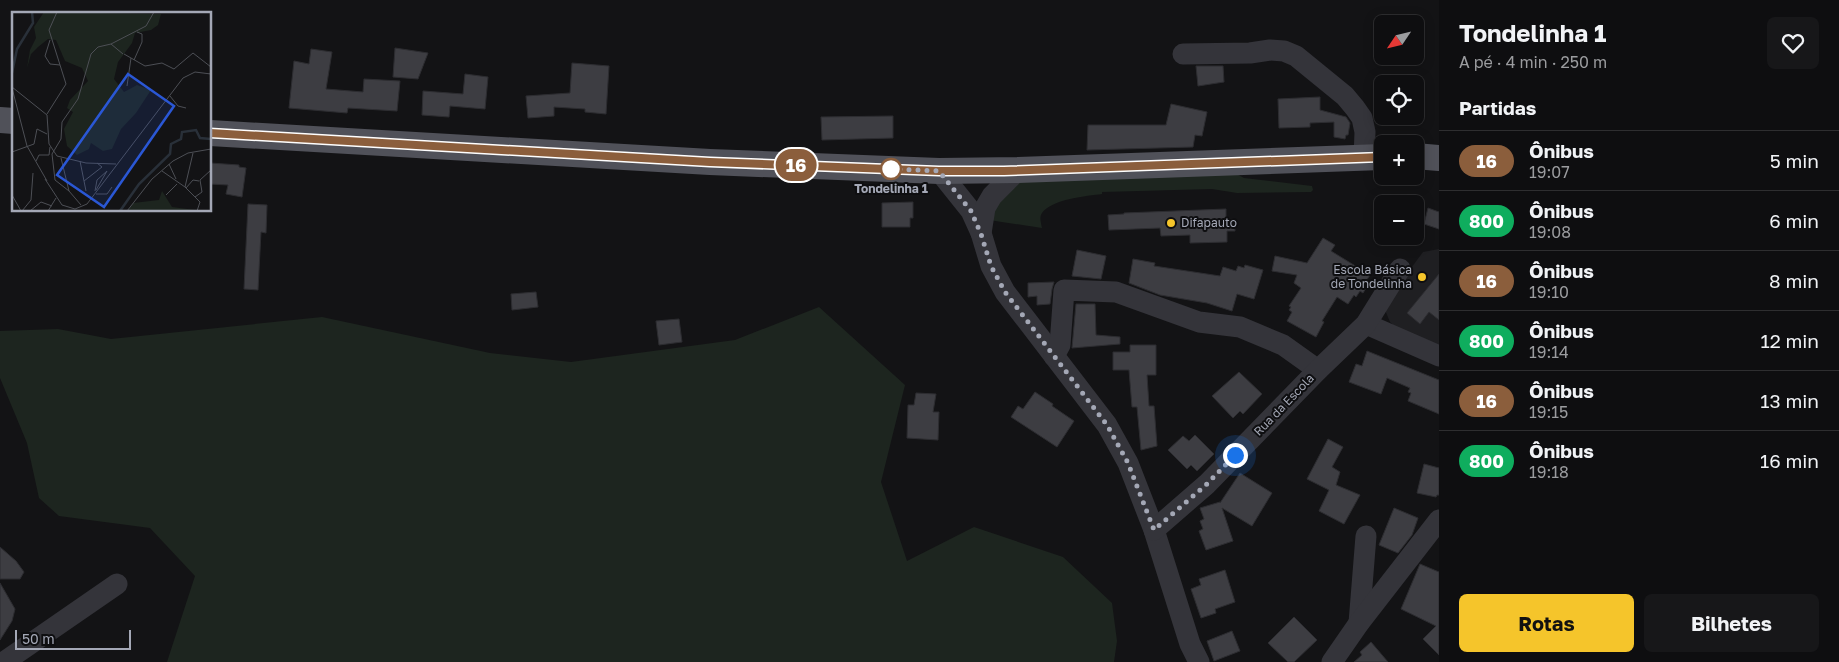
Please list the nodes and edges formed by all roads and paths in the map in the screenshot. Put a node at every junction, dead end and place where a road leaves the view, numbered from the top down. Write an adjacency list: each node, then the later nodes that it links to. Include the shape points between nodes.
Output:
1 (1183, 54): 4 (street, via 1284,50 1296,56 1356,108)
2 (211, 132): 7 (main road, via 700,162)
3 (1424, 157): 5 (main road)
4 (1373, 158): 6 (main road)
5 (1439, 158)
6 (1018, 170): 8 (main road); 9 (street)
7 (939, 171): 8 (main road); 10 (street)
8 (975, 172): 9 (street); 10 (street)
9 (992, 196): 11 (street, via 985,208)
10 (961, 197): 11 (street)
11 (981, 234): 14 (street, via 991,266 1005,292)
12 (1400, 269): 13 (street, Rua da Escola)
13 (1366, 324): 15 (street); 16 (street, Rua da Escola)
14 (1054, 356): 16 (street, via 1060,345 1064,290 1116,292 1199,322 1240,327 1283,345); 18 (street, via 1107,425 1128,463)
15 (1439, 356)
16 (1318, 370): 18 (street, Rua da Escola, via 1207,484)
17 (1439, 520): 21 (street)
18 (1154, 530): 23 (street, via 1190,644)
19 (1366, 536): 21 (street)
20 (117, 584): 22 (street)
21 (1359, 623): 24 (street)
22 (4, 662)
23 (1199, 662)
24 (1332, 662)

